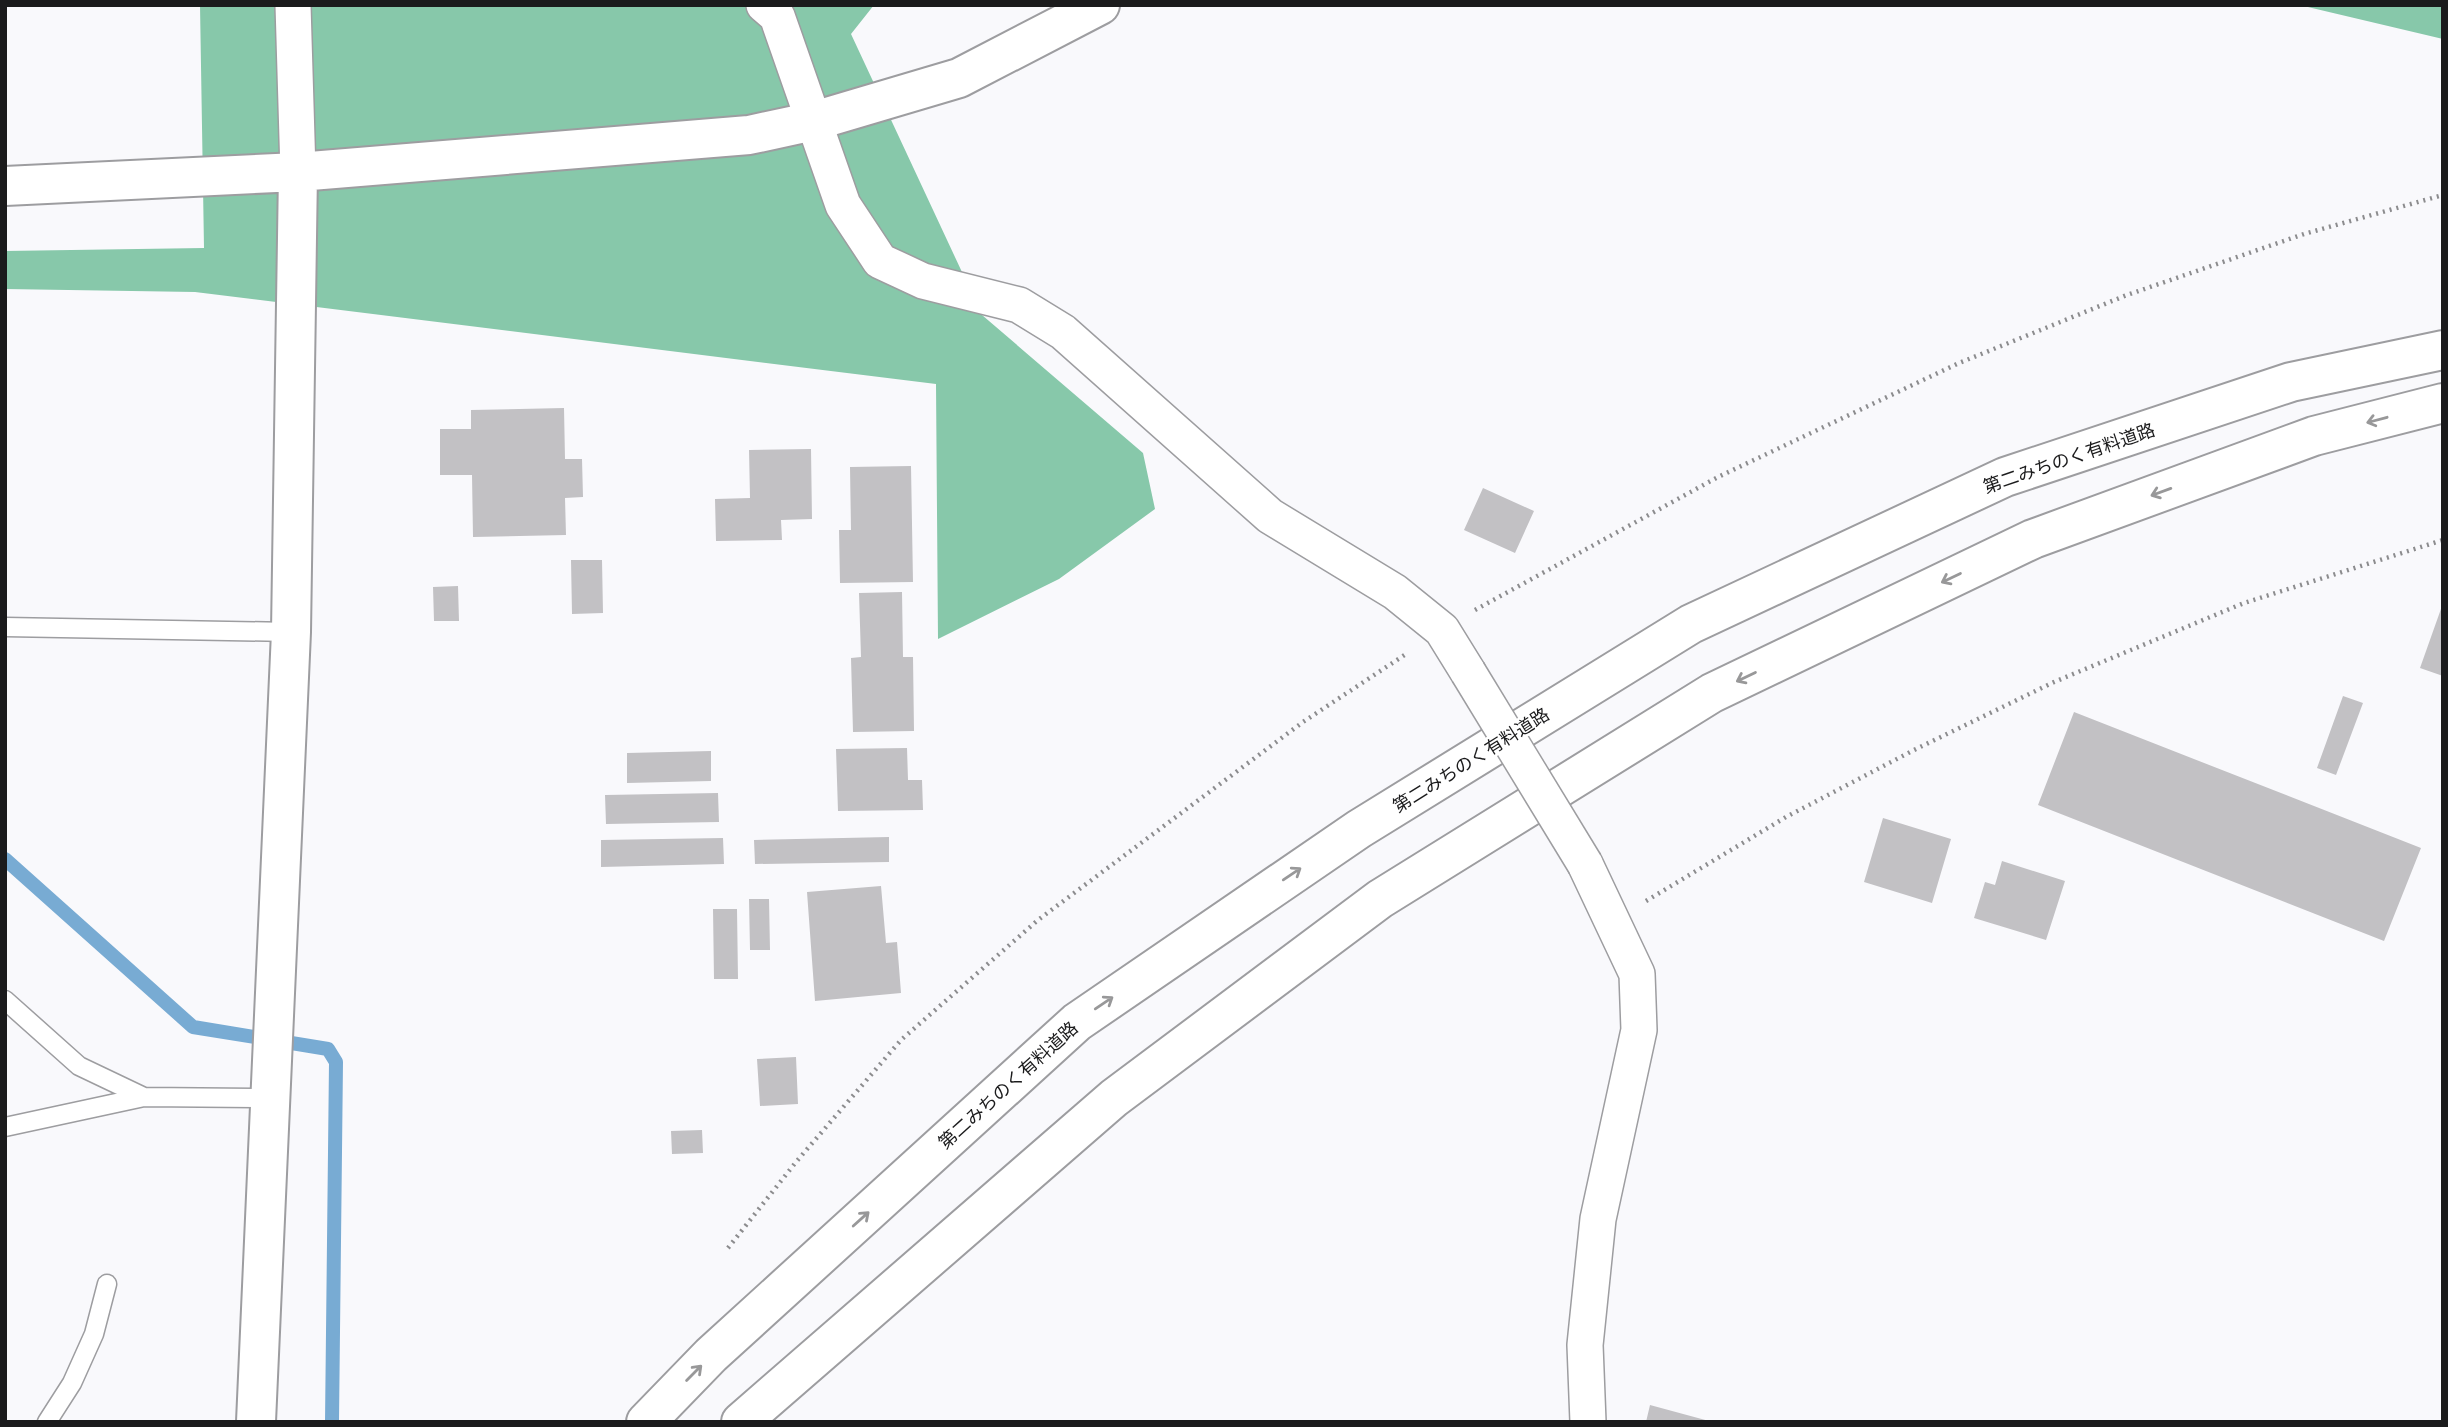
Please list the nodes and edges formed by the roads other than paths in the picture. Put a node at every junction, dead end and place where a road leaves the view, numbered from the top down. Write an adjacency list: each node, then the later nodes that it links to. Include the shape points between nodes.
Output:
1 (293, 5): 5 (street)
2 (764, 5): 4 (street, via 777,16)
3 (1100, 5): 4 (main road, via 959,78)
4 (814, 121): 5 (main road, via 749,135); 20 (street, bridge, via 843,205 880,261 923,281 1019,305 1063,332 1270,516 1395,592 1442,629 1585,864 1637,974 1639,1030 1598,1219 1585,1345)
5 (298, 172): 6 (main road); 10 (main road)
6 (5, 186)
7 (2443, 350): 18 (main road, 第二みちのく有料道路, one-way to 7, via 711,1355 1077,1022 1359,829 1691,624 2006,477 2291,382)
8 (2443, 403): 19 (main road, one-way to 19, via 2314,436 2033,539 1712,693 1380,900 1136,1082)
9 (5, 627): 10 (lane)
10 (291, 632): 13 (main road)
11 (5, 1000): 12 (lane, via 79,1066)
12 (144, 1097): 13 (lane); 14 (lane)
13 (269, 1098): 17 (main road)
14 (5, 1127)
15 (107, 1284): 16 (lane, via 94,1334)
16 (47, 1422)
17 (256, 1422)
18 (646, 1422)
19 (741, 1422)
20 (1588, 1422)

